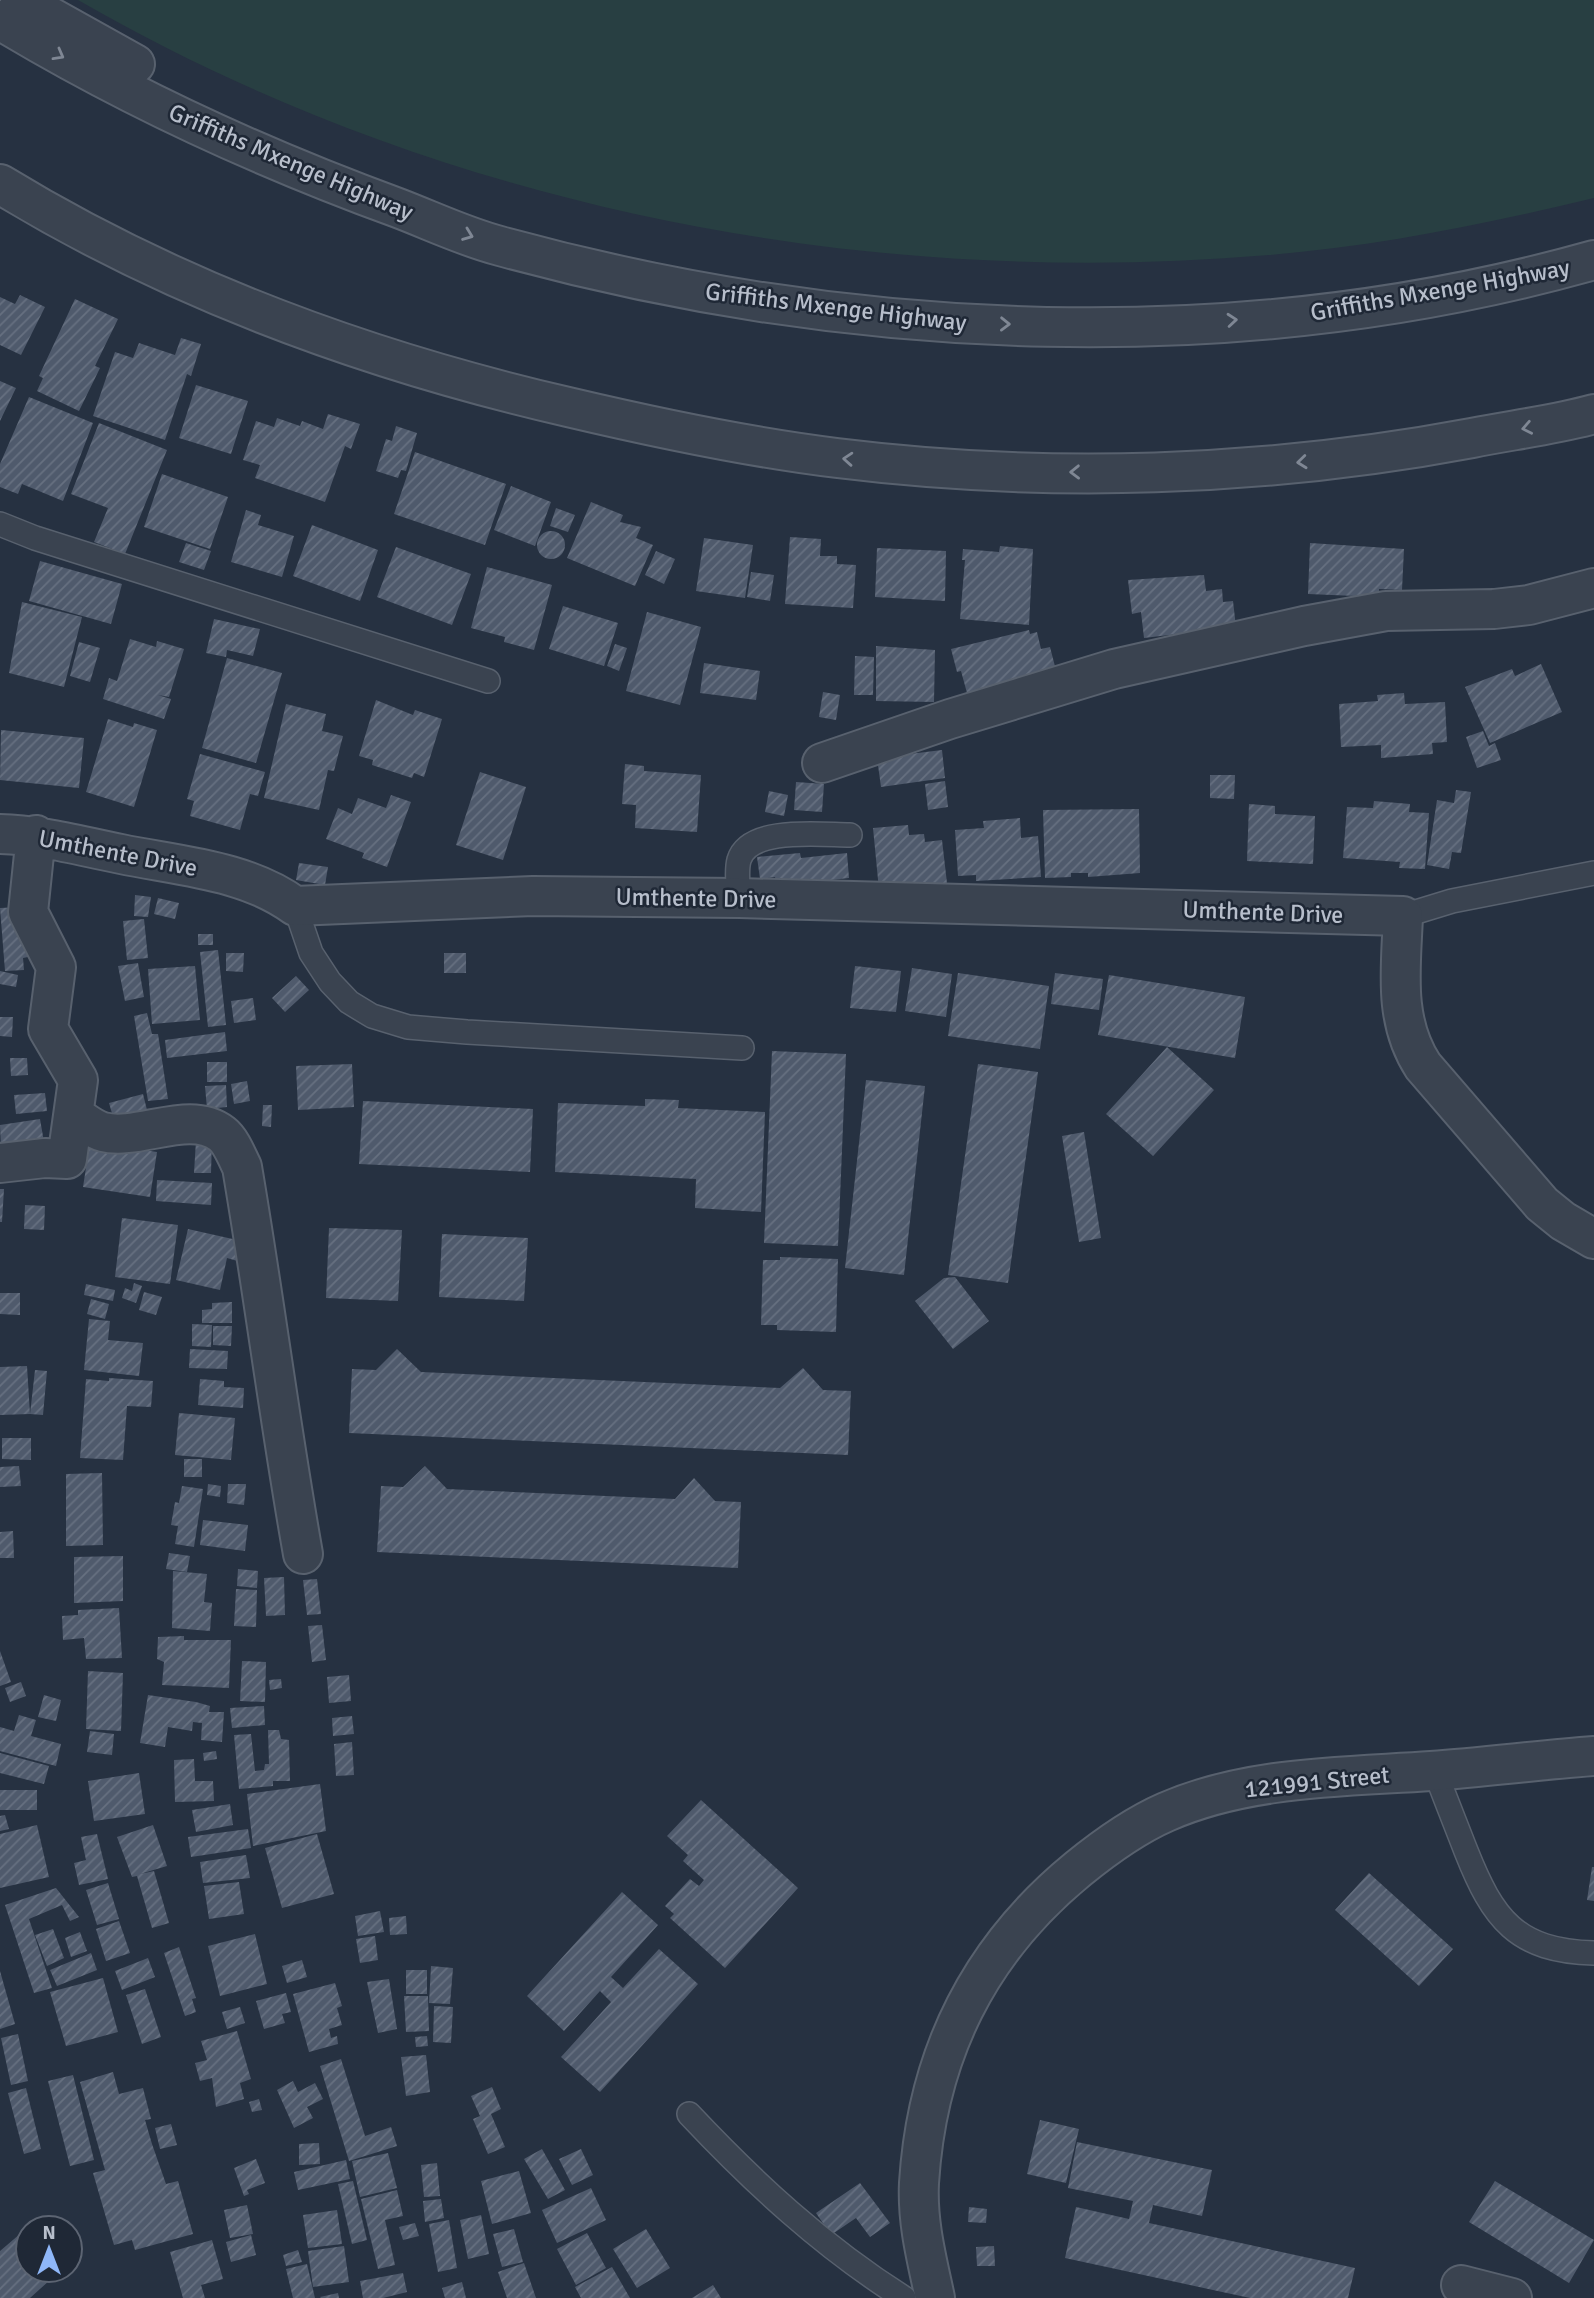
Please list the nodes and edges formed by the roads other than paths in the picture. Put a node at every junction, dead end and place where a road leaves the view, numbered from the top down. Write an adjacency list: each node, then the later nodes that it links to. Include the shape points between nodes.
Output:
1 (20, 0): 4 (street, via 96,45)
2 (0, 20): 4 (street, Griffiths Mxenge Highway, one-way to 4, via 208,130)
3 (0, 184): 6 (street, one-way to 3, via 1388,454 1218,471 1027,473 837,458 671,431 476,386 290,325 146,265)
4 (429, 220): 5 (street, Griffiths Mxenge Highway, one-way to 5, via 496,245 644,280 767,304 930,323 1148,327 1350,311)
5 (1594, 261)
6 (1594, 414)
7 (0, 524): 9 (lane)
8 (1594, 588): 10 (street, via 1529,605 1386,611 1114,669)
9 (488, 681)
10 (822, 763)
11 (18, 835): 15 (street, Umthente Drive, via 195,866 278,893); 18 (street, via 28,912 56,967 48,1028 78,1080)
12 (849, 835): 14 (lane, via 780,836 753,842 739,861)
13 (1594, 873): 16 (lane, via 1452,901)
14 (739, 898): 15 (street, Umthente Drive, via 533,896); 16 (street, Umthente Drive)
15 (295, 906): 17 (lane, via 311,953 330,982 349,1002 372,1016 408,1027)
16 (1403, 916): 20 (street, via 1402,1019 1410,1045 1542,1204)
17 (741, 1048)
18 (75, 1116): 19 (street, via 67,1159); 21 (street, via 103,1132 194,1125 221,1134 238,1159)
19 (0, 1163)
20 (1594, 1239)
21 (303, 1554)
22 (1594, 1756): 23 (street, 121991 Street)
23 (1435, 1771): 24 (lane, via 1474,1870 1499,1918 1516,1933 1548,1948); 28 (street, 121991 Street, via 1289,1781 1230,1792 1167,1812 1110,1843 1015,1927 974,1985 939,2064 926,2118 919,2185 921,2232)
24 (1594, 1953)
25 (689, 2114): 27 (lane, via 752,2180 832,2247)
26 (1461, 2284): 29 (street)
27 (904, 2298)
28 (935, 2298)
29 (1512, 2298)

